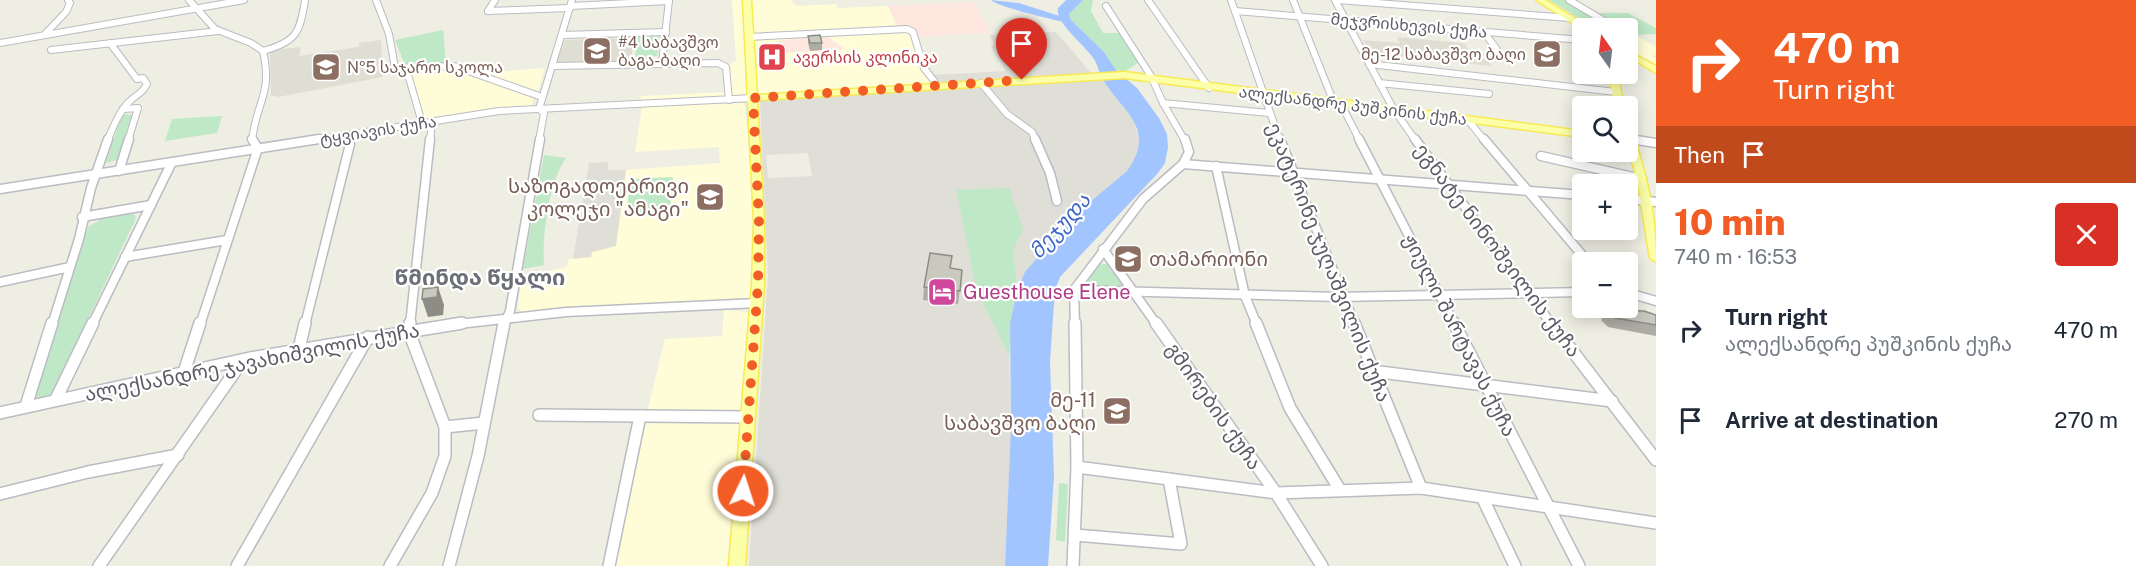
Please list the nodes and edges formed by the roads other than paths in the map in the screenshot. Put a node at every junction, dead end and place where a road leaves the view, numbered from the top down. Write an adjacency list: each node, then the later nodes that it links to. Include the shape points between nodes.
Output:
1 (68, 0): 26 (street, via 66,12)
2 (189, 0): 17 (street)
3 (244, 0): 17 (street)
4 (305, 0): 33 (street, via 301,26 288,44)
5 (376, 0): 39 (street, via 389,34)
6 (495, 0): 15 (street, via 488,11)
7 (747, 0): 28 (main road)
8 (1148, 0): 46 (street)
9 (1231, 0): 18 (street, ეკატერინე ჯუღაშვილის ქუჩა)
10 (1293, 0): 19 (street, ჟიული შარტავას ქუჩა)
11 (1336, 0): 20 (street); 22 (street, ეგნატე ნინოშვილის ქუჩა)
12 (1540, 0): 20 (main road)
13 (1569, 0): 21 (street)
14 (669, 1): 15 (street); 24 (street)
15 (571, 4): 27 (street)
16 (1106, 6): 41 (street)
17 (196, 9): 23 (street); 26 (street)
18 (1235, 11): 19 (street, მეჯვრისხევის ქუჩა); 48 (street, ეკატერინე ჯუღაშვილის ქუჩა)
19 (1299, 16): 22 (street, მეჯვრისხევის ქუჩა); 55 (street, ჟიული შარტავას ქუჩა)
20 (1570, 18)
21 (1599, 18)
22 (1346, 20): 25 (street, მეჯვრისხევის ქუჩა); 37 (street, ეგნატე ნინოშვილის ქუჩა)
23 (218, 31): 31 (street); 33 (street, via 256,44)
24 (666, 32): 27 (street); 36 (street)
25 (1484, 32): 29 (street, მეჯვრისხევის ქუჩა); 34 (street)
26 (45, 34): 30 (street)
27 (562, 35): 38 (street)
28 (748, 37): 45 (street, via 907,29 913,32 924,68); 52 (main road)
29 (1572, 39)
30 (0, 43)
31 (110, 43): 32 (street); 56 (street, via 137,79 143,78 147,84 143,93)
32 (51, 50)
33 (263, 51): 66 (street, via 267,88 254,122 252,142)
34 (1498, 51)
35 (1638, 60): 40 (main road)
36 (662, 63): 38 (street); 53 (street, via 718,63 726,67)
37 (1369, 64): 43 (street, ეგნატე ნინოშვილის ქუჩა); 47 (street)
38 (552, 66): 51 (street)
39 (395, 68): 51 (street, via 454,66); 61 (street, via 407,71)
40 (1656, 70)
41 (1153, 79): 42 (main road, ალექსანდრე პუშკინის ქუჩა, via 1124,75); 46 (main road, ალექსანდრე პუშკინის ქუჩა); 54 (street)
42 (981, 83): 45 (main road); 82 (street, via 1007,114 1032,132 1050,173)
43 (1379, 83): 49 (street); 58 (street, ეგნატე ნინოშვილის ქუჩა)
44 (1615, 84): 47 (main road)
45 (938, 86): 52 (main road)
46 (1209, 88): 48 (main road, ალექსანდრე პუშკინის ქუჩა)
47 (1616, 92): 50 (main road)
48 (1263, 94): 55 (main road, ალექსანდრე პუშკინის ქუჩა); 59 (street, ეკატერინე ჯუღაშვილის ქუჩა)
49 (1489, 94)
50 (1617, 96)
51 (542, 97): 57 (street)
52 (753, 98): 53 (street, ტყვიავის ქუჩა); 102 (main road, via 759,222)
53 (729, 100): 57 (street, ტყვიავის ქუჩა)
54 (1162, 103): 59 (street); 70 (street, via 1188,146)
55 (1337, 103): 58 (main road, ალექსანდრე პუშკინის ქუჩა); 75 (street, ჟიული შარტავას ქუჩა)
56 (123, 109): 72 (street, via 138,108); 74 (street)
57 (539, 109): 61 (street, ტყვიავის ქუჩა); 103 (street, via 544,112 510,311)
58 (1394, 110): 60 (main road, ალექსანდრე პუშკინის ქუჩა); 77 (street, ეგნატე ნინოშვილის ქუჩა)
59 (1269, 112): 73 (street, ეკატერინე ჯუღაშვილის ქუჩა)
60 (1467, 119): 62 (main road, ალექსანდრე პუშკინის ქუჩა); 79 (street)
61 (427, 122): 66 (street, ტყვიავის ქუჩა); 104 (street)
62 (1572, 133)
63 (1638, 139): 64 (street)
64 (1656, 143)
65 (350, 144): 106 (street)
66 (258, 148): 68 (street, ტყვიავის ქუჩა); 86 (street)
67 (1541, 156): 76 (street)
68 (172, 162): 72 (street, ტყვიავის ქუჩა); 84 (street)
69 (1636, 162): 76 (main road)
70 (1183, 164): 71 (street); 87 (street, via 1143,199)
71 (1216, 166): 73 (street); 98 (street)
72 (119, 171): 74 (street, ტყვიავის ქუჩა)
73 (1294, 172): 75 (street); 100 (street, ეკატერინე ჯუღაშვილის ქუჩა)
74 (97, 174): 78 (street, ტყვიავის ქუჩა); 85 (street)
75 (1378, 179): 77 (street); 97 (street, ჟიული შარტავას ქუჩა)
76 (1642, 179): 83 (main road)
77 (1448, 184): 79 (street); 96 (street, ეგნატე ნინოშვილის ქუჩა)
78 (3, 189): 81 (street)
79 (1527, 190): 80 (street); 88 (street)
80 (1572, 194)
81 (0, 200)
82 (1056, 201)
83 (1651, 201): 90 (main road)
84 (151, 205): 85 (street); 89 (street)
85 (82, 217): 91 (street)
86 (227, 240): 89 (street); 109 (street)
87 (1103, 249): 93 (street); 94 (street, გმირების ქუჩა)
88 (1580, 252)
89 (125, 257): 111 (street)
90 (1656, 258)
91 (70, 267): 92 (street); 113 (street)
92 (0, 282)
93 (1074, 290): 94 (street); 122 (street)
94 (1134, 292): 98 (street); 126 (street, გმირების ქუჩა)
95 (1572, 292): 96 (street)
96 (1528, 293): 97 (street); 112 (street, ეგნატე ნინოშვილის ქუჩა)
97 (1441, 295): 100 (street); 110 (street, ჟიული შარტავას ქუჩა)
98 (1245, 296): 100 (street); 125 (street, via 1290,408)
99 (1638, 296): 101 (street)
100 (1343, 297): 108 (street, ეკატერინე ჯუღაშვილის ქუჩა)
101 (1656, 301)
102 (757, 303): 103 (street, ალექსანდრე ჯავახიშვილის ქუჩა); 117 (main road)
103 (505, 317): 104 (street, ალექსანდრე ჯავახიშვილის ქუჩა); 118 (street)
104 (409, 332): 105 (street, ალექსანდრე ჯავახიშვილის ქუჩა); 119 (street)
105 (368, 337): 106 (street, ალექსანდრე ჯავახიშვილის ქუჩა); 133 (street)
106 (299, 349): 107 (street, ალექსანდრე ჯავახიშვილის ქუჩა)
107 (243, 360): 109 (street, ალექსანდრე ჯავახიშვილის ქუჩა); 120 (street)
108 (1372, 371): 110 (street); 124 (street, ეკატერინე ჯუღაშვილის ქუჩა)
109 (184, 372): 111 (street, ალექსანდრე ჯავახიშვილის ქუჩა)
110 (1487, 387): 112 (street); 129 (street, ჟიული შარტავას ქუჩა)
111 (56, 399): 113 (street, ალექსანდრე ჯავახიშვილის ქუჩა)
112 (1612, 401): 121 (street, ეგნატე ნინოშვილის ქუჩა)
113 (26, 406): 114 (street, ალექსანდრე ჯავახიშვილის ქუჩა)
114 (0, 413)
115 (538, 416): 116 (street)
116 (640, 416): 117 (street); 136 (street)
117 (748, 417): 137 (main road)
118 (484, 423): 119 (street); 135 (street)
119 (445, 427): 134 (street, via 445,456 432,493)
120 (178, 455): 127 (street); 132 (street)
121 (1656, 460)
122 (1077, 466): 123 (street); 131 (street)
123 (1170, 479): 126 (street); 131 (street, via 1181,544)
124 (1421, 488): 125 (street); 128 (street)
125 (1340, 490): 126 (street)
126 (1276, 493): 139 (street, გმირების ქუჩა)
127 (0, 494)
128 (1484, 499): 129 (street); 140 (street)
129 (1548, 508): 130 (street); 141 (street, ჟიული შარტავას ქუჩა)
130 (1656, 523)
131 (1075, 535): 138 (street)
132 (99, 566)
133 (237, 566)
134 (390, 566)
135 (449, 566)
136 (609, 566)
137 (737, 566)
138 (1073, 566)
139 (1322, 566)
140 (1515, 566)
141 (1579, 566)

